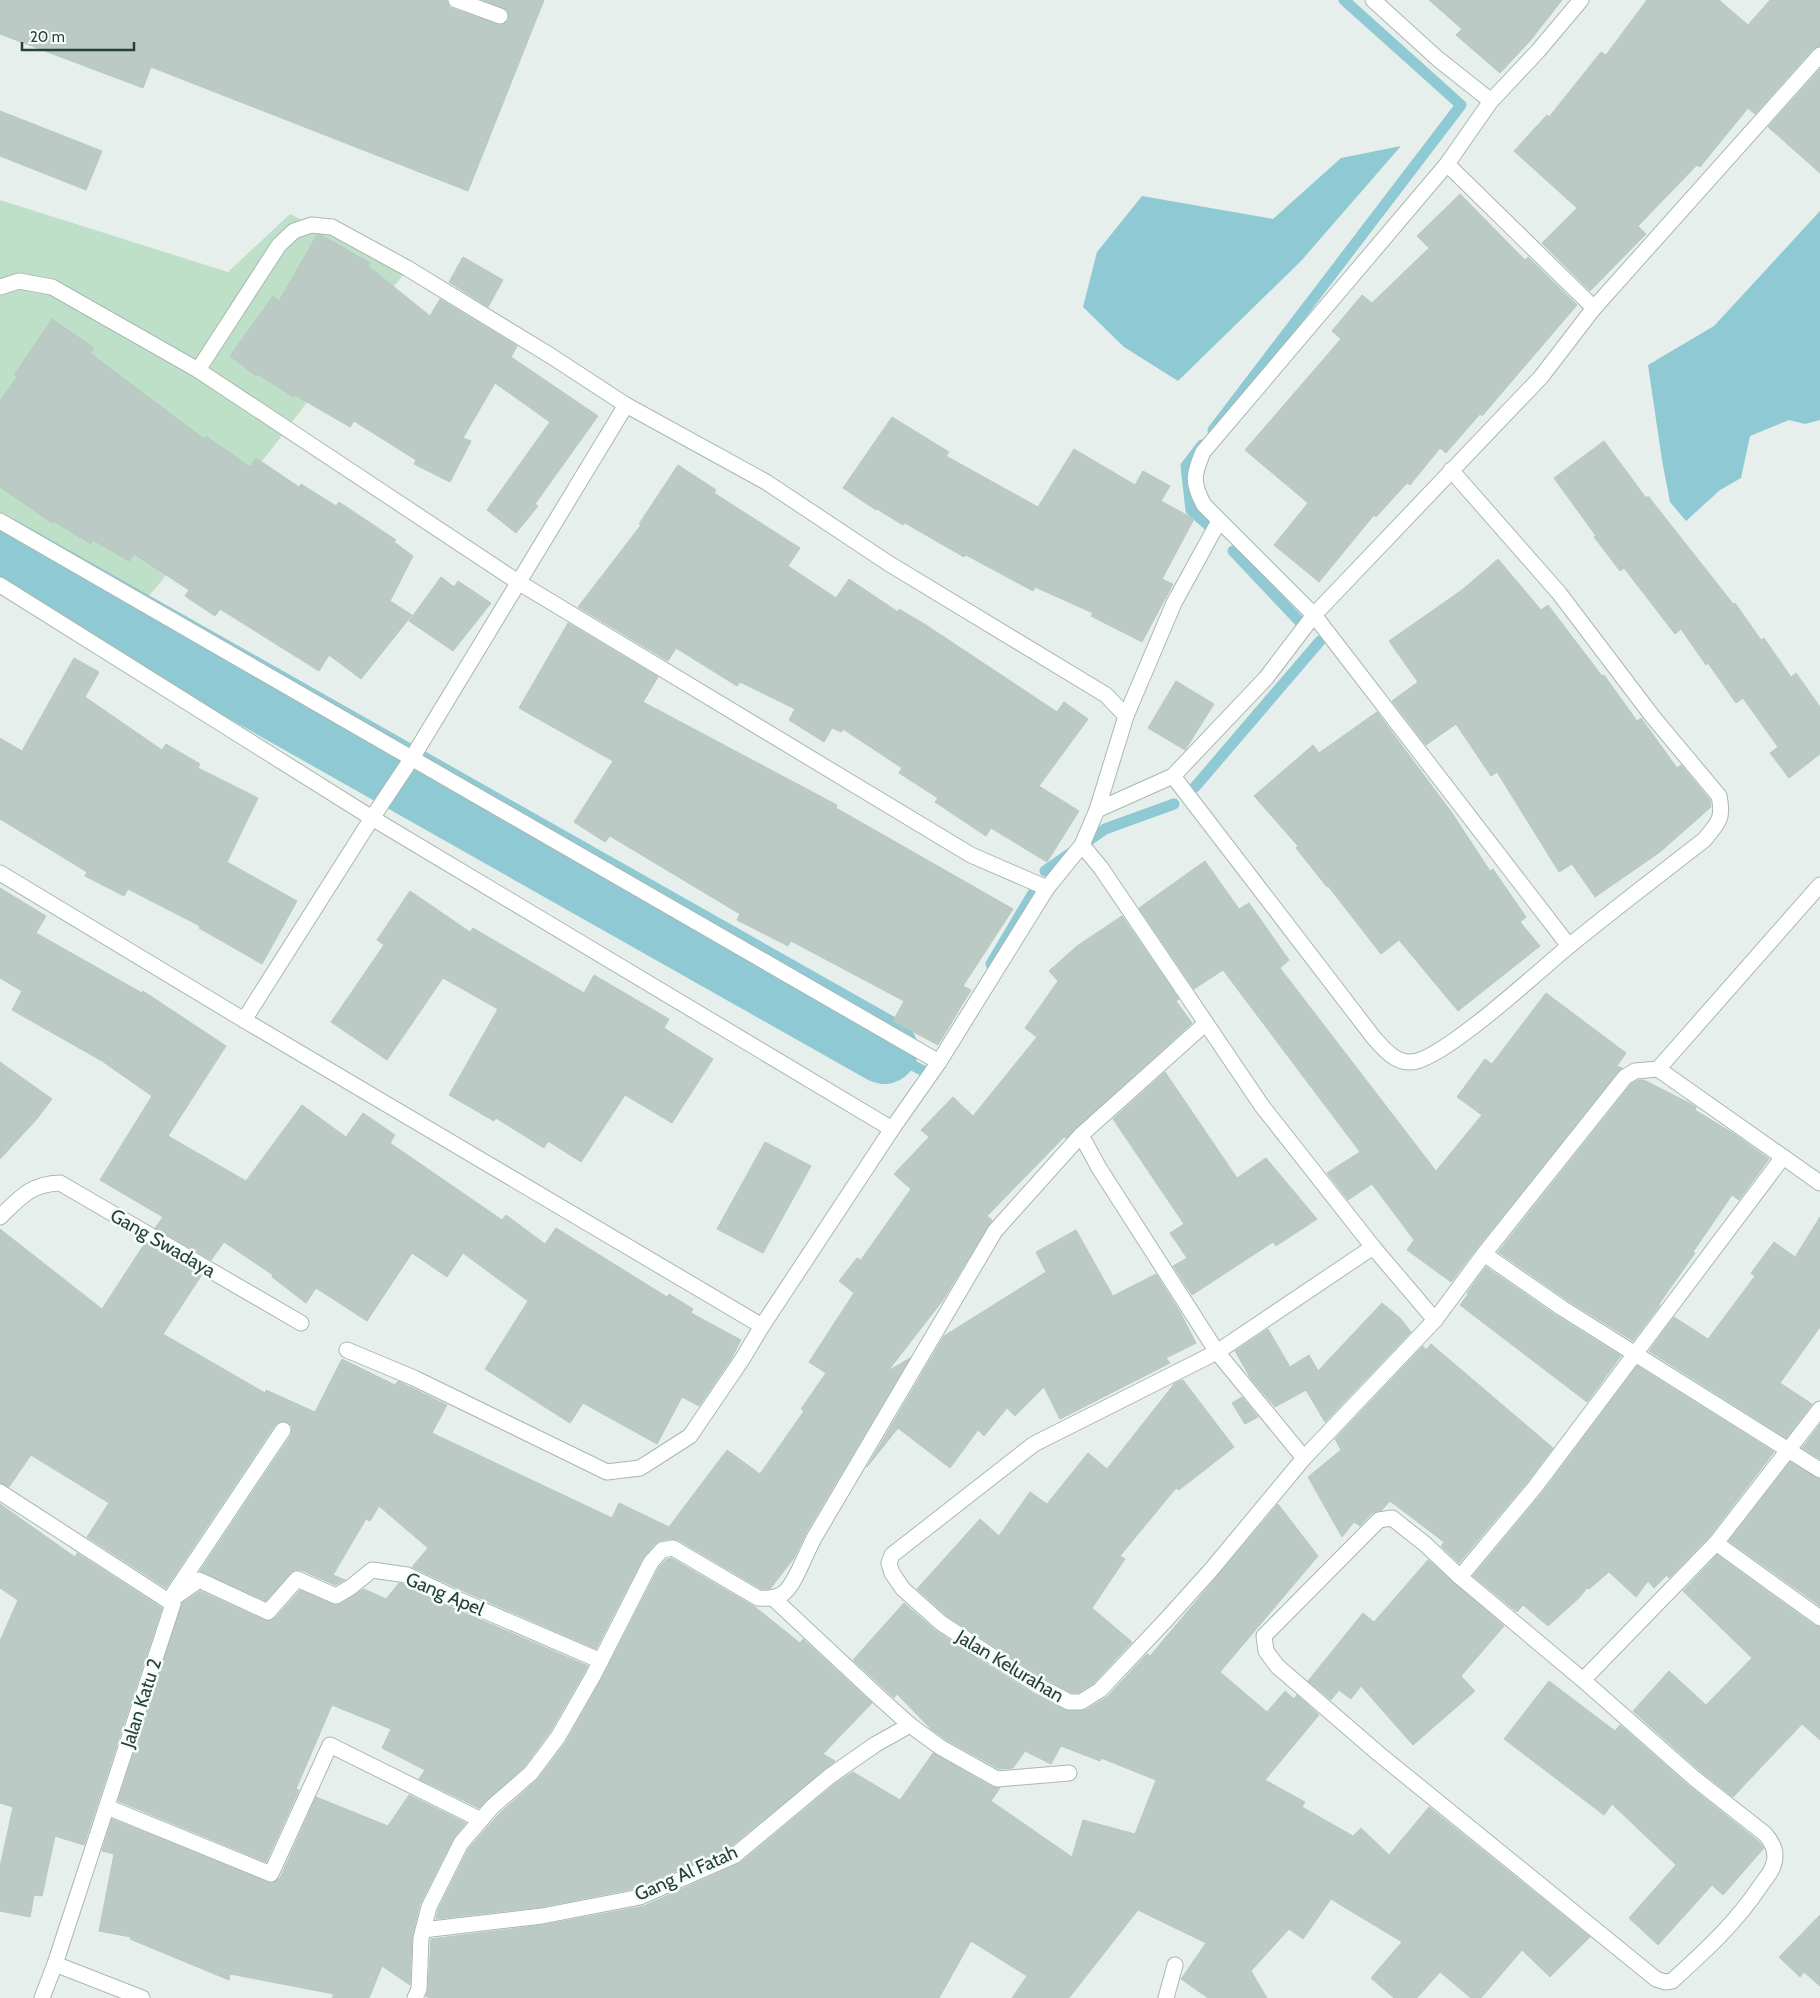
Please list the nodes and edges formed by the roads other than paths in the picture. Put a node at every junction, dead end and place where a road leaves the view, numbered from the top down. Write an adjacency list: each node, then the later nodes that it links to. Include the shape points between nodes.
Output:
1 (456, 0): 4 (street)
2 (1373, 0): 6 (street, via 1438,59)
3 (1581, 0): 6 (street)
4 (500, 16)
5 (1820, 55): 9 (street)
6 (1491, 101): 7 (street)
7 (1447, 164): 9 (street); 14 (street, via 1203,452 1195,471 1195,490)
8 (0, 287): 10 (street, via 19,281 52,287)
9 (1594, 308): 12 (street, via 1540,377)
10 (198, 370): 11 (street, via 279,245 294,231 311,225 332,227 407,268); 15 (street)
11 (626, 405): 15 (street); 18 (street, via 766,482 888,563 1106,695)
12 (1451, 470): 17 (street); 27 (street, via 1559,593 1653,717 1719,796 1721,818 1704,840)
13 (0, 521): 19 (street)
14 (1219, 521): 17 (street); 18 (street, via 1174,603)
15 (518, 582): 19 (street); 26 (street, via 971,856)
16 (0, 585): 22 (street)
17 (1314, 614): 20 (street, via 1266,678); 27 (street)
18 (1126, 716): 21 (street)
19 (412, 758): 22 (street); 30 (street)
20 (1173, 776): 21 (street); 27 (street, via 1374,1038 1393,1058 1410,1063 1424,1060 1516,992)
21 (1097, 810): 23 (street)
22 (372, 818): 28 (street); 32 (street)
23 (1082, 845): 26 (street); 29 (street)
24 (0, 873): 28 (street)
25 (1820, 885): 31 (street)
26 (1047, 888): 30 (street)
27 (1569, 946)
28 (244, 1020): 41 (street)
29 (1206, 1023): 33 (street); 37 (street, via 1262,1106)
30 (939, 1062): 32 (street)
31 (1658, 1069): 34 (street); 38 (street, via 1635,1071 1625,1077)
32 (892, 1129): 41 (street)
33 (1081, 1135): 43 (street); 53 (street, via 996,1231 814,1538 790,1589)
34 (1782, 1157): 35 (street); 44 (street)
35 (1818, 1179)
36 (0, 1217): 40 (street, Gang Swadaya, via 34,1188 60,1183)
37 (1373, 1246): 39 (street); 43 (street)
38 (1484, 1254): 39 (street); 44 (street)
39 (1435, 1320): 48 (street)
40 (301, 1323)
41 (762, 1326): 42 (street, via 690,1436 640,1468 607,1472 414,1378)
42 (347, 1350)
43 (1217, 1352): 48 (street); 48 (street, Jalan Kelurahan, via 1034,1444 892,1556 888,1563 903,1589 940,1623 1035,1684 1069,1702 1081,1702 1100,1690 1210,1570)
44 (1635, 1354): 47 (street); 52 (street, via 1535,1487)
45 (1820, 1410): 47 (street)
46 (283, 1430): 54 (street)
47 (1790, 1450): 49 (street); 51 (street)
48 (1304, 1458)
49 (1820, 1470)
50 (0, 1492): 54 (street)
51 (1716, 1543): 55 (street); 57 (street)
52 (1460, 1576): 57 (street); 57 (street, via 1394,1520 1384,1518 1264,1636 1266,1651 1277,1666 1387,1760 1656,1979 1672,1981 1722,1936 1748,1906 1773,1866 1775,1852 1765,1834 1694,1778)
53 (773, 1598): 56 (street, via 758,1598 673,1548 662,1550 651,1562); 58 (street)
54 (169, 1600): 56 (street, Gang Apel, via 200,1580 268,1612 297,1579 336,1596 372,1570 407,1576); 60 (street, Jalan Katu 2, via 173,1604)
55 (1820, 1618)
56 (602, 1661): 61 (street, via 558,1737 531,1773)
57 (1583, 1680)
58 (910, 1725): 59 (street, via 997,1778); 62 (street, Gang Al Fatah, via 830,1776 734,1856 640,1897 542,1916)
59 (1069, 1773)
60 (107, 1807): 61 (street, via 271,1874 330,1745); 63 (street, Jalan Katu 2)
61 (481, 1820): 62 (street, via 461,1843 429,1907)
62 (423, 1930): 67 (street, via 419,1989)
63 (55, 1964): 65 (street, Jalan Katu 2); 66 (street)
64 (1174, 1965): 68 (street)
65 (42, 1998)
66 (142, 1998)
67 (415, 1998)
68 (1166, 1998)

